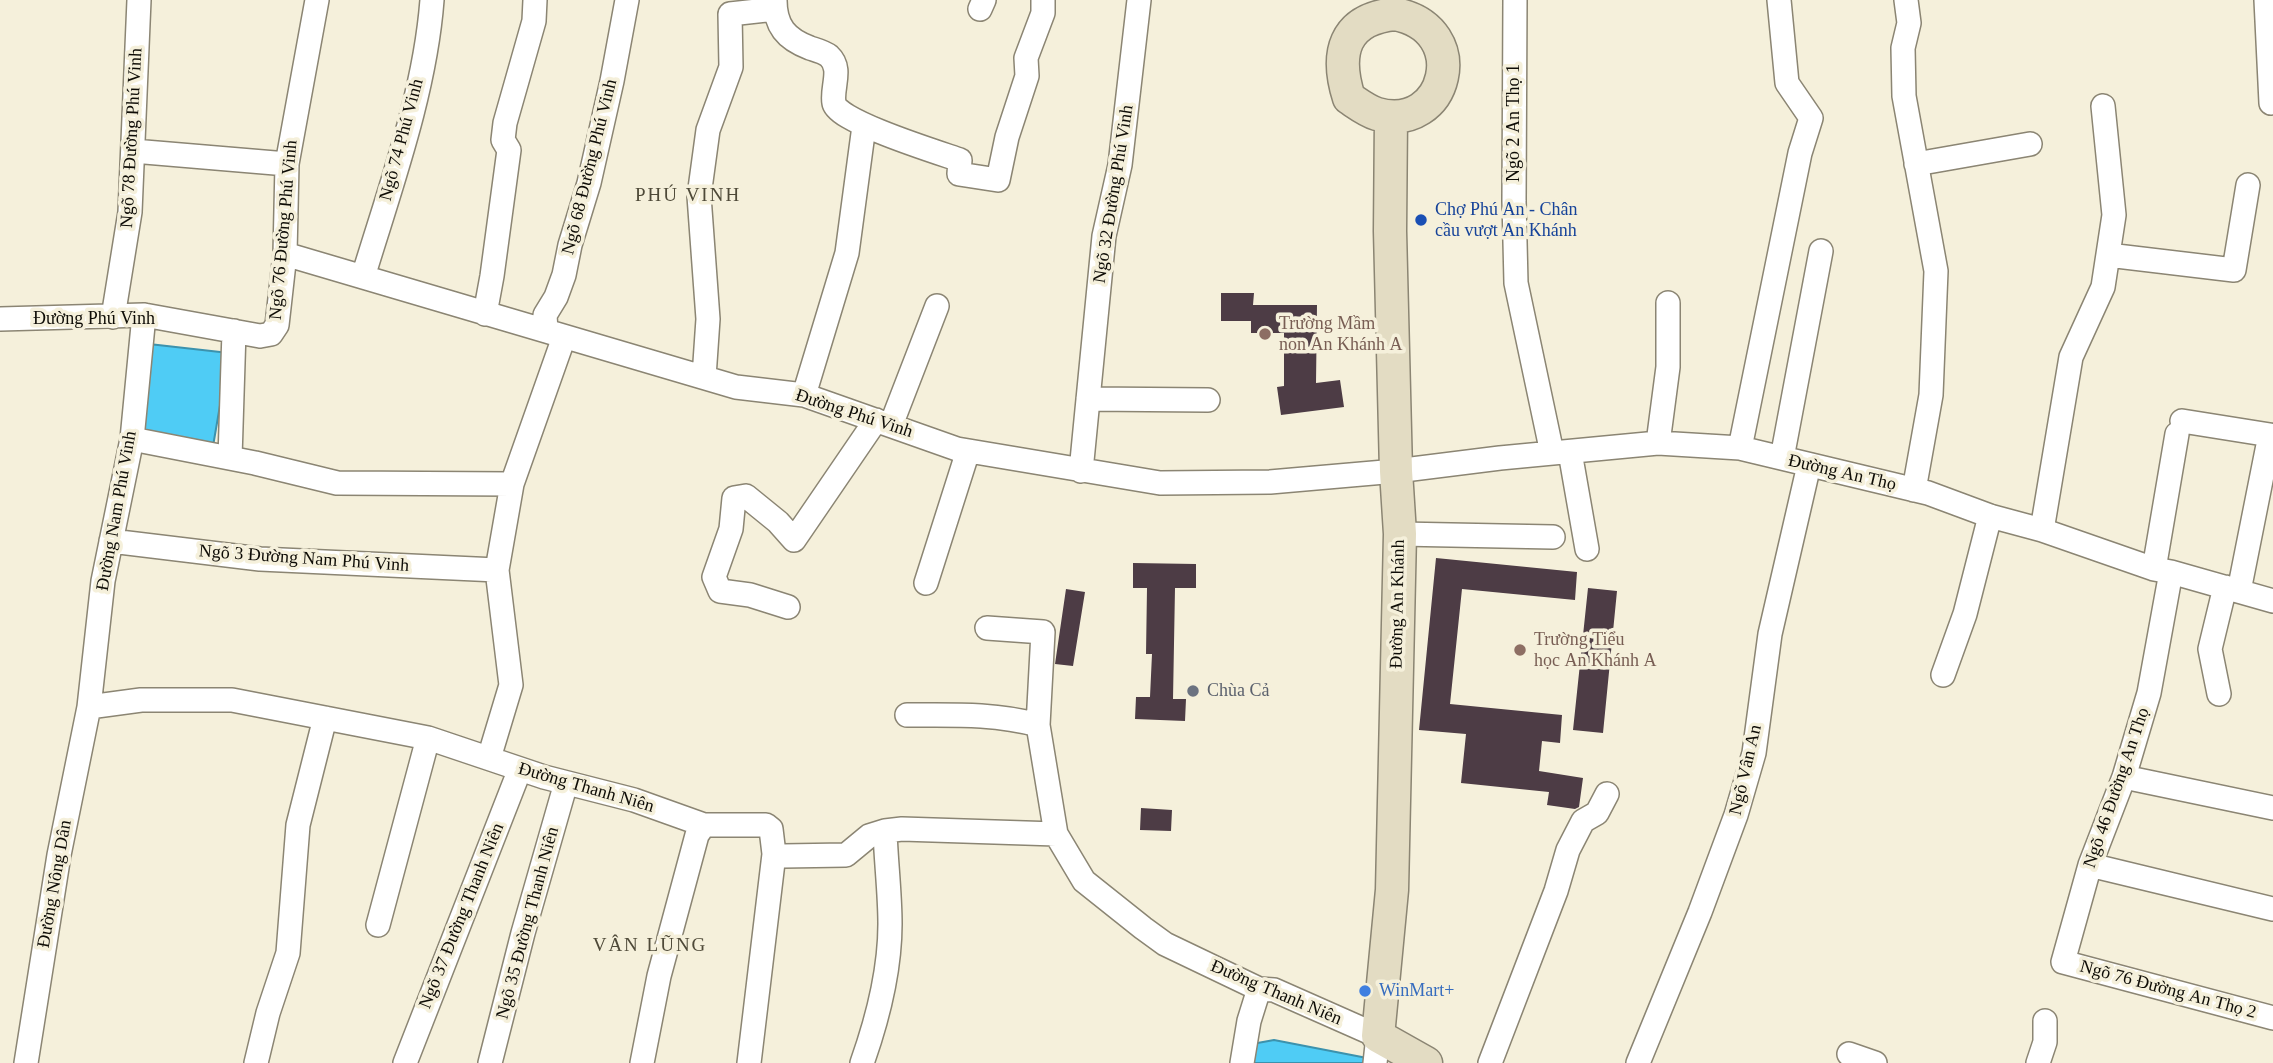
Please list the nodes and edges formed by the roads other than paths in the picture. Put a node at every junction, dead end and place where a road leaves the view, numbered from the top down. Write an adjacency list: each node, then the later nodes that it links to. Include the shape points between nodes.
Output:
1 (139, 0): 19 (street, Ngõ 78 Đường Phú Vinh)
2 (317, 0): 20 (street, Ngõ 76 Đường Phú Vinh)
3 (432, 0): 26 (street, Ngõ 74 Phú Vinh, via 417,93)
4 (536, 0): 29 (street, via 505,123 503,140 509,150)
5 (627, 0): 35 (street, Ngõ 68 Đường Phú Vinh, via 589,183 564,275 545,315)
6 (1043, 0): 17 (street, via 998,180 959,174 960,160)
7 (1139, 0): 38 (street, Ngõ 32 Đường Phú Vinh, via 1120,165 1104,236)
8 (1515, 0): 45 (street, Ngõ 2 An Thọ 1, via 1516,283)
9 (1779, 0): 43 (street, via 1787,83 1811,118)
10 (1906, 0): 21 (street, via 1904,96)
11 (2266, 0): 14 (street)
12 (775, 4): 17 (street, via 778,23 787,37 833,60 834,104); 36 (street, via 730,14 732,67 708,130 699,196 708,318)
13 (1394, 8): 16 (street, via 1422,23 1437,40 1444,60 1435,94 1419,110); 16 (street, via 1351,34 1341,69 1349,98 1375,114)
14 (2271, 103)
15 (2103, 106): 25 (street, via 2114,215)
16 (1391, 117): 50 (street, Đường An Khánh)
17 (864, 126): 37 (street, via 847,253)
18 (2030, 145): 21 (street)
19 (133, 151): 20 (street); 31 (street, Ngõ 78 Đường Phú Vinh, via 130,212)
20 (287, 164): 24 (street, Ngõ 76 Đường Phú Vinh)
21 (1916, 164): 52 (street, via 1936,271 1931,395)
22 (2248, 184): 25 (street, via 2234,270)
23 (1821, 251): 47 (street)
24 (285, 254): 26 (street, Đường Phú Vinh); 34 (street, Ngõ 76 Đường Phú Vinh, via 277,325)
25 (2108, 254): 54 (street, via 2103,287 2071,357)
26 (363, 277): 29 (street, Đường Phú Vinh)
27 (1668, 303): 42 (street, via 1668,367)
28 (937, 306): 40 (street)
29 (485, 314): 35 (street, Đường Phú Vinh)
30 (144, 315): 31 (street, Đường Phú Vinh); 33 (street, Đường Phú Vinh); 41 (street, Đường Nam Phú Vinh)
31 (113, 317): 32 (street, Đường Phú Vinh)
32 (0, 319)
33 (234, 331): 34 (street, Đường Phú Vinh); 46 (street)
34 (271, 334)
35 (555, 334): 36 (street, Đường Phú Vinh); 51 (street, Ngõ 68 Đường Phú Vinh)
36 (704, 377): 37 (street, Đường Phú Vinh, via 736,387)
37 (804, 395): 40 (street, Đường Phú Vinh)
38 (1088, 399): 39 (street); 49 (street, Ngõ 32 Đường Phú Vinh)
39 (1208, 400)
40 (883, 423): 44 (street, Đường Phú Vinh); 64 (street, via 794,540 746,496 734,498 731,529 714,577 720,590)
41 (132, 439): 46 (street); 57 (street, Đường Nam Phú Vinh)
42 (1658, 443): 43 (street, Đường An Thọ); 45 (street, Đường An Thọ)
43 (1740, 449): 47 (street, Đường An Thọ)
44 (968, 451): 49 (street, Đường Phú Vinh); 61 (street)
45 (1561, 452): 50 (street, Đường An Thọ); 58 (street, Ngõ 2 An Thọ 1)
46 (230, 458): 51 (street, via 337,483)
47 (1782, 458): 48 (street, Đường An Thọ)
48 (1809, 465): 52 (street, Đường An Thọ); 102 (street, Ngõ Vân An, via 1770,634 1754,753 1700,912)
49 (1081, 471): 50 (street, Đường Phú Vinh, via 1160,483 1270,482)
50 (1396, 471): 55 (street, Đường An Khánh)
51 (512, 484): 59 (street, Ngõ 68 Đường Phú Vinh)
52 (1914, 490): 53 (street, Đường An Thọ)
53 (1990, 516): 54 (street, Đường An Thọ); 66 (street, via 1965,614)
54 (2042, 530): 60 (street, Đường An Thọ)
55 (1400, 534): 56 (street); 90 (street, Đường An Khánh, via 1392,890)
56 (1553, 537)
57 (111, 541): 59 (street, Ngõ 3 Đường Nam Phú Vinh, via 260,559); 68 (street, Đường Nam Phú Vinh)
58 (1587, 550)
59 (498, 570): 73 (street, Ngõ 68 Đường Phú Vinh, via 511,685)
60 (2163, 570): 62 (street, Đường An Thọ); 62 (street, Ngõ 46 Đường An Thọ, via 2180,427 2270,435); 75 (street, Ngõ 46 Đường An Thọ, via 2149,693)
61 (926, 583)
62 (2232, 589): 63 (street, Đường An Thọ); 67 (street, via 2210,649)
63 (2273, 601)
64 (788, 607)
65 (987, 628): 71 (street, Đường Thanh Niên, via 1043,632)
66 (1943, 675)
67 (2219, 694)
68 (89, 707): 70 (street, Đường Thanh Niên, via 141,700 232,699); 92 (street, Đường Nông Dân, via 59,855)
69 (907, 715): 71 (street, via 965,715)
70 (325, 718): 72 (street, Đường Thanh Niên); 93 (street, via 298,825 288,953)
71 (1038, 725): 81 (street, Đường Thanh Niên)
72 (428, 738): 73 (street, Đường Thanh Niên); 85 (street)
73 (489, 758): 74 (street, Đường Thanh Niên)
74 (520, 769): 76 (street, Đường Thanh Niên); 94 (street, Ngõ 37 Đường Thanh Niên)
75 (2124, 776): 78 (street); 83 (street, Ngõ 46 Đường An Thọ)
76 (566, 783): 79 (street, Đường Thanh Niên, via 634,800); 95 (street, Ngõ 35 Đường Thanh Niên)
77 (1607, 794): 101 (street, via 1597,813 1583,821 1569,850)
78 (2273, 808)
79 (704, 825): 82 (street, Đường Thanh Niên, via 766,825 771,829); 96 (street, via 697,835 662,963)
80 (885, 831): 81 (street); 82 (street, via 869,836 846,855); 98 (street, via 889,954 876,1023)
81 (1056, 835): 87 (street, Đường Thanh Niên, via 1084,881 1143,928 1165,944)
82 (774, 854): 97 (street)
83 (2090, 864): 84 (street); 86 (street, Ngõ 46 Đường An Thọ)
84 (2273, 909)
85 (378, 925)
86 (2063, 962): 88 (street, Ngõ 76 Đường An Thọ 2)
87 (1259, 989): 90 (street, Đường Thanh Niên, via 1274,990); 99 (street)
88 (2273, 1018)
89 (2045, 1021): 104 (street)
90 (1376, 1050): 100 (street)
91 (1849, 1054): 103 (street)
92 (26, 1063)
93 (256, 1063)
94 (405, 1063)
95 (490, 1063)
96 (642, 1063)
97 (749, 1063)
98 (862, 1063)
99 (1242, 1063)
100 (1426, 1063)
101 (1490, 1063)
102 (1638, 1063)
103 (1875, 1063)
104 (2038, 1063)

